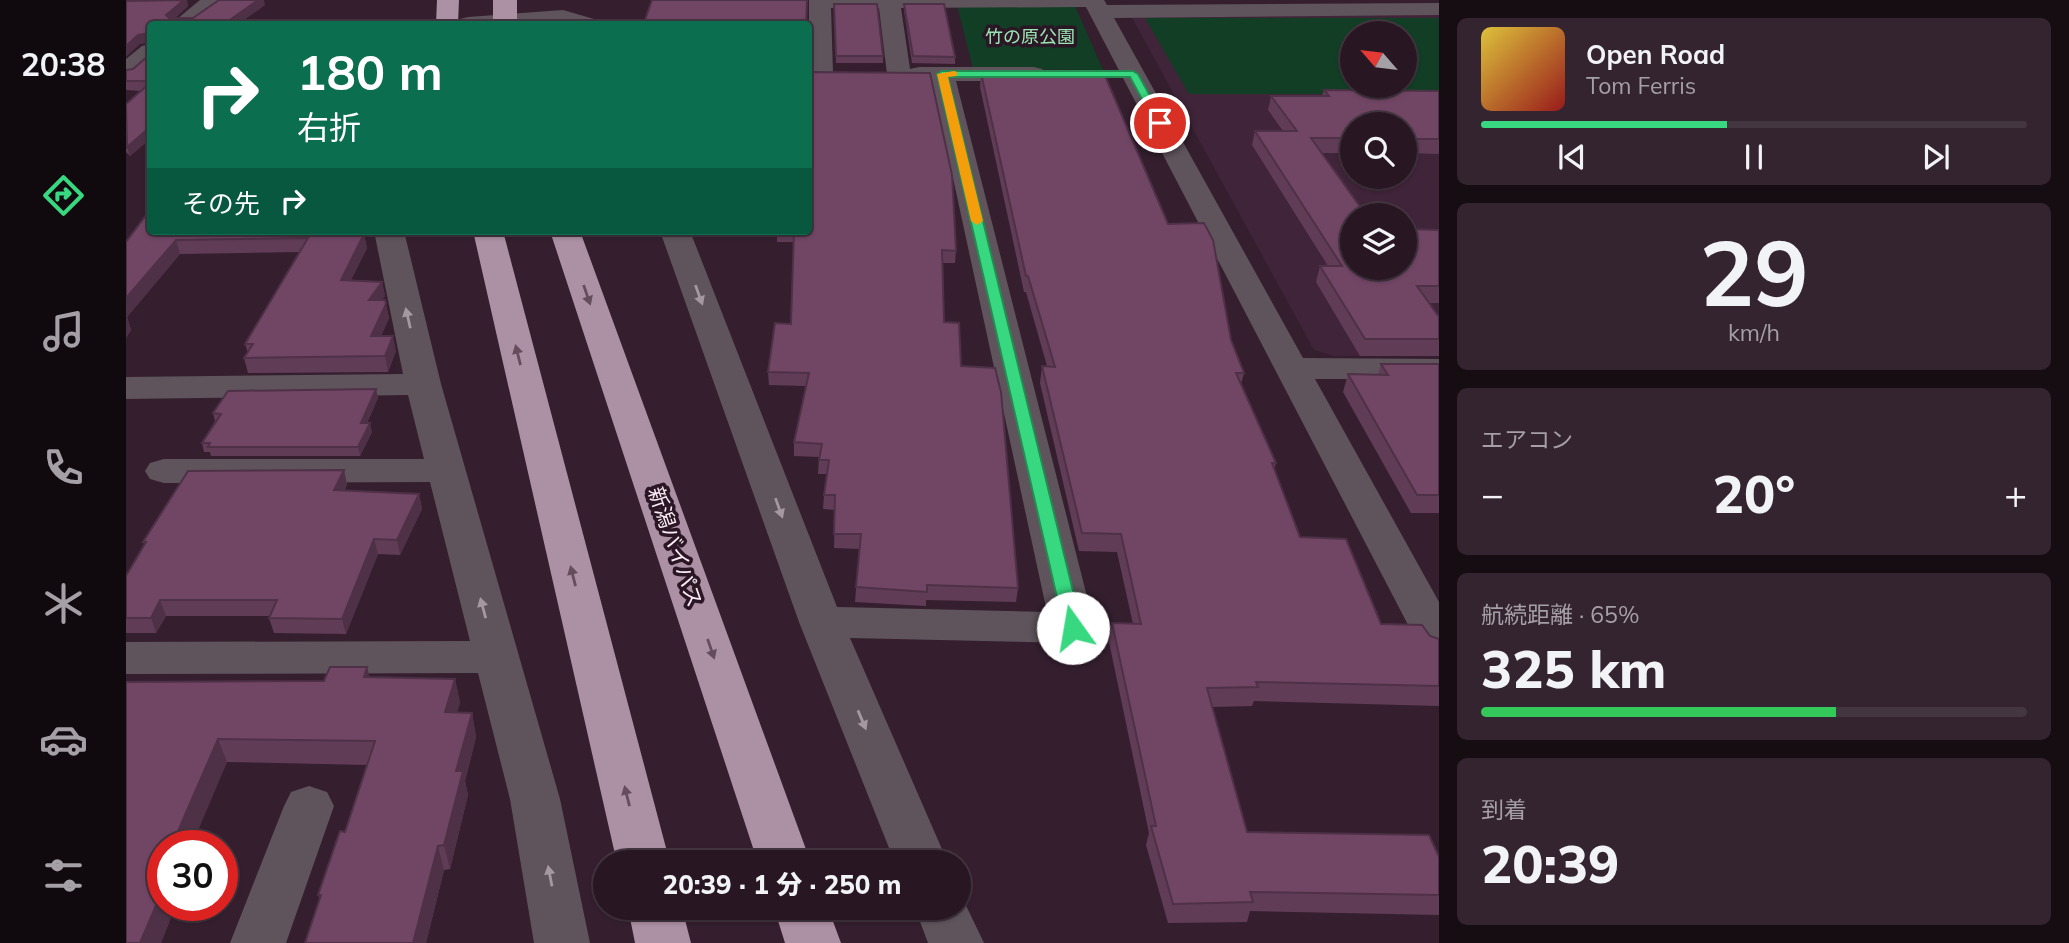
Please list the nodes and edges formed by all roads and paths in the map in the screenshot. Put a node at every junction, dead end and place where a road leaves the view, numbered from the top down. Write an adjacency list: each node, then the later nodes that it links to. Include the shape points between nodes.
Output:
1 (218, 0): 9 (street)
2 (448, 0): 10 (highway)
3 (505, 0): 12 (highway, bridge)
4 (820, 1): 5 (street); 16 (street)
5 (889, 2): 6 (street); 19 (street)
6 (1096, 4): 8 (street); 26 (street, via 1120,74)
7 (561, 9): 11 (street); 13 (street)
8 (1439, 9)
9 (186, 21)
10 (447, 21)
11 (487, 21)
12 (505, 21)
13 (581, 21)
14 (147, 54): 15 (street)
15 (126, 71)
16 (815, 73): 17 (street)
17 (847, 73)
18 (873, 74): 19 (street)
19 (899, 74): 20 (street)
20 (942, 74): 21 (street); 32 (street, via 1073,628)
21 (1051, 74)
22 (390, 235): 28 (street, one-way to 22)
23 (489, 235): 37 (highway, one-way to 23)
24 (566, 235): 38 (highway, 新潟バイパス, one-way to 38)
25 (676, 235): 32 (street, one-way to 32)
26 (1292, 368): 27 (street); 33 (street)
27 (1438, 370)
28 (423, 384): 29 (street); 30 (street)
29 (126, 388)
30 (446, 470): 31 (street); 34 (street, one-way to 30)
31 (164, 471)
32 (821, 622): 39 (street, one-way to 39)
33 (1439, 642)
34 (496, 657): 35 (street); 44 (street, one-way to 34, via 536,799)
35 (126, 658)
36 (309, 806): 43 (street)
37 (641, 850)
38 (780, 850)
39 (917, 850)
40 (658, 920): 45 (highway)
41 (805, 920): 46 (highway)
42 (947, 920): 47 (street)
43 (258, 943)
44 (562, 943)
45 (663, 943)
46 (813, 943)
47 (956, 943)

